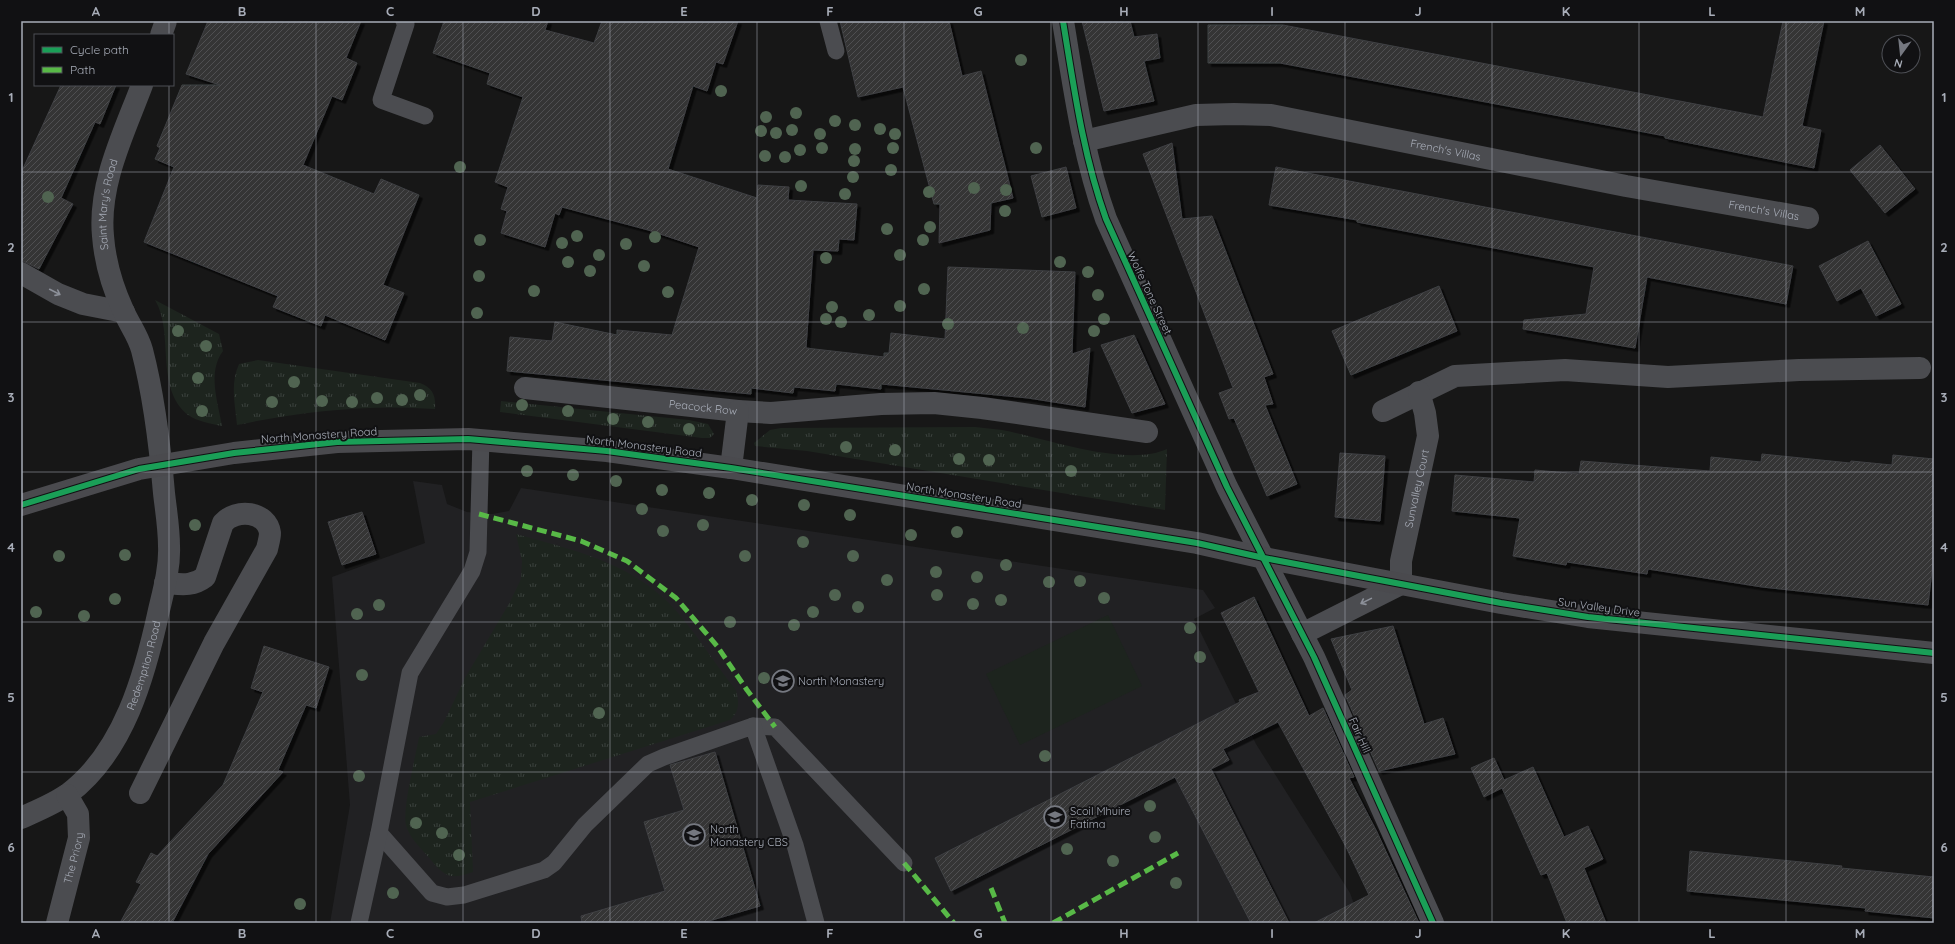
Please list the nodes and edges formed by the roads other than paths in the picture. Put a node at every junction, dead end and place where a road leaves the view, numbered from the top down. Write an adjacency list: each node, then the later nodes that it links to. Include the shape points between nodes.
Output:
1 (166, 21): 5 (street)
2 (404, 21): 8 (lane, via 406,24 381,100)
3 (828, 21): 6 (lane)
4 (1062, 21): 9 (street, Wolfe Tone Street)
5 (161, 34)
6 (836, 51)
7 (142, 86): 12 (street, Saint Mary's Road, via 109,177 102,209 106,263)
8 (425, 116)
9 (1084, 141): 10 (street, French's Villas, via 1196,115 1271,115 1626,186); 23 (street, Wolfe Tone Street, via 1097,193 1114,238 1227,487)
10 (1808, 218)
11 (21, 273): 12 (street, one-way to 12, via 58,294 83,304)
12 (124, 312): 20 (street, Saint Mary's Road, via 136,331 144,354)
13 (1920, 368): 15 (street, via 1799,370 1668,377 1565,370 1455,376)
14 (525, 388): 16 (street, Peacock Row)
15 (1419, 392): 17 (street); 25 (street, Sunvalley Court, via 1428,436 1401,561)
16 (738, 411): 18 (street, Peacock Row, via 771,413 881,404 934,403); 21 (street)
17 (1383, 411)
18 (1147, 432)
19 (481, 439): 20 (street, North Monastery Road, via 337,442 254,450); 21 (street, North Monastery Road, via 607,451); 32 (lane, via 478,552 472,571 410,673)
20 (162, 465): 22 (street, North Monastery Road, via 139,469); 24 (street, Redemption Road, via 169,547)
21 (731, 468): 23 (street, North Monastery Road, via 1197,543)
22 (21, 505)
23 (1264, 558): 25 (street, Sun Valley Drive); 26 (street, Fair Hill)
24 (165, 583): 29 (street, via 191,584 205,577 228,517 246,512 256,515 266,524 270,534 267,549 214,643); 30 (street, Redemption Road, via 151,646 137,691 122,725 107,752)
25 (1401, 584): 26 (street, one-way to 26); 27 (street, Sun Valley Drive, via 1588,617)
26 (1302, 634): 37 (street, Fair Hill)
27 (1934, 652)
28 (753, 726): 32 (lane, via 648,764 585,825 554,863 544,870 464,895 447,897 432,893); 33 (lane, via 775,727); 36 (lane, via 795,845)
29 (140, 793)
30 (67, 795): 31 (street, Redemption Road); 34 (street, The Priory, via 78,814 79,838)
31 (21, 818)
32 (379, 833): 35 (lane)
33 (904, 863)
34 (57, 923)
35 (359, 923)
36 (816, 923)
37 (1433, 923)

